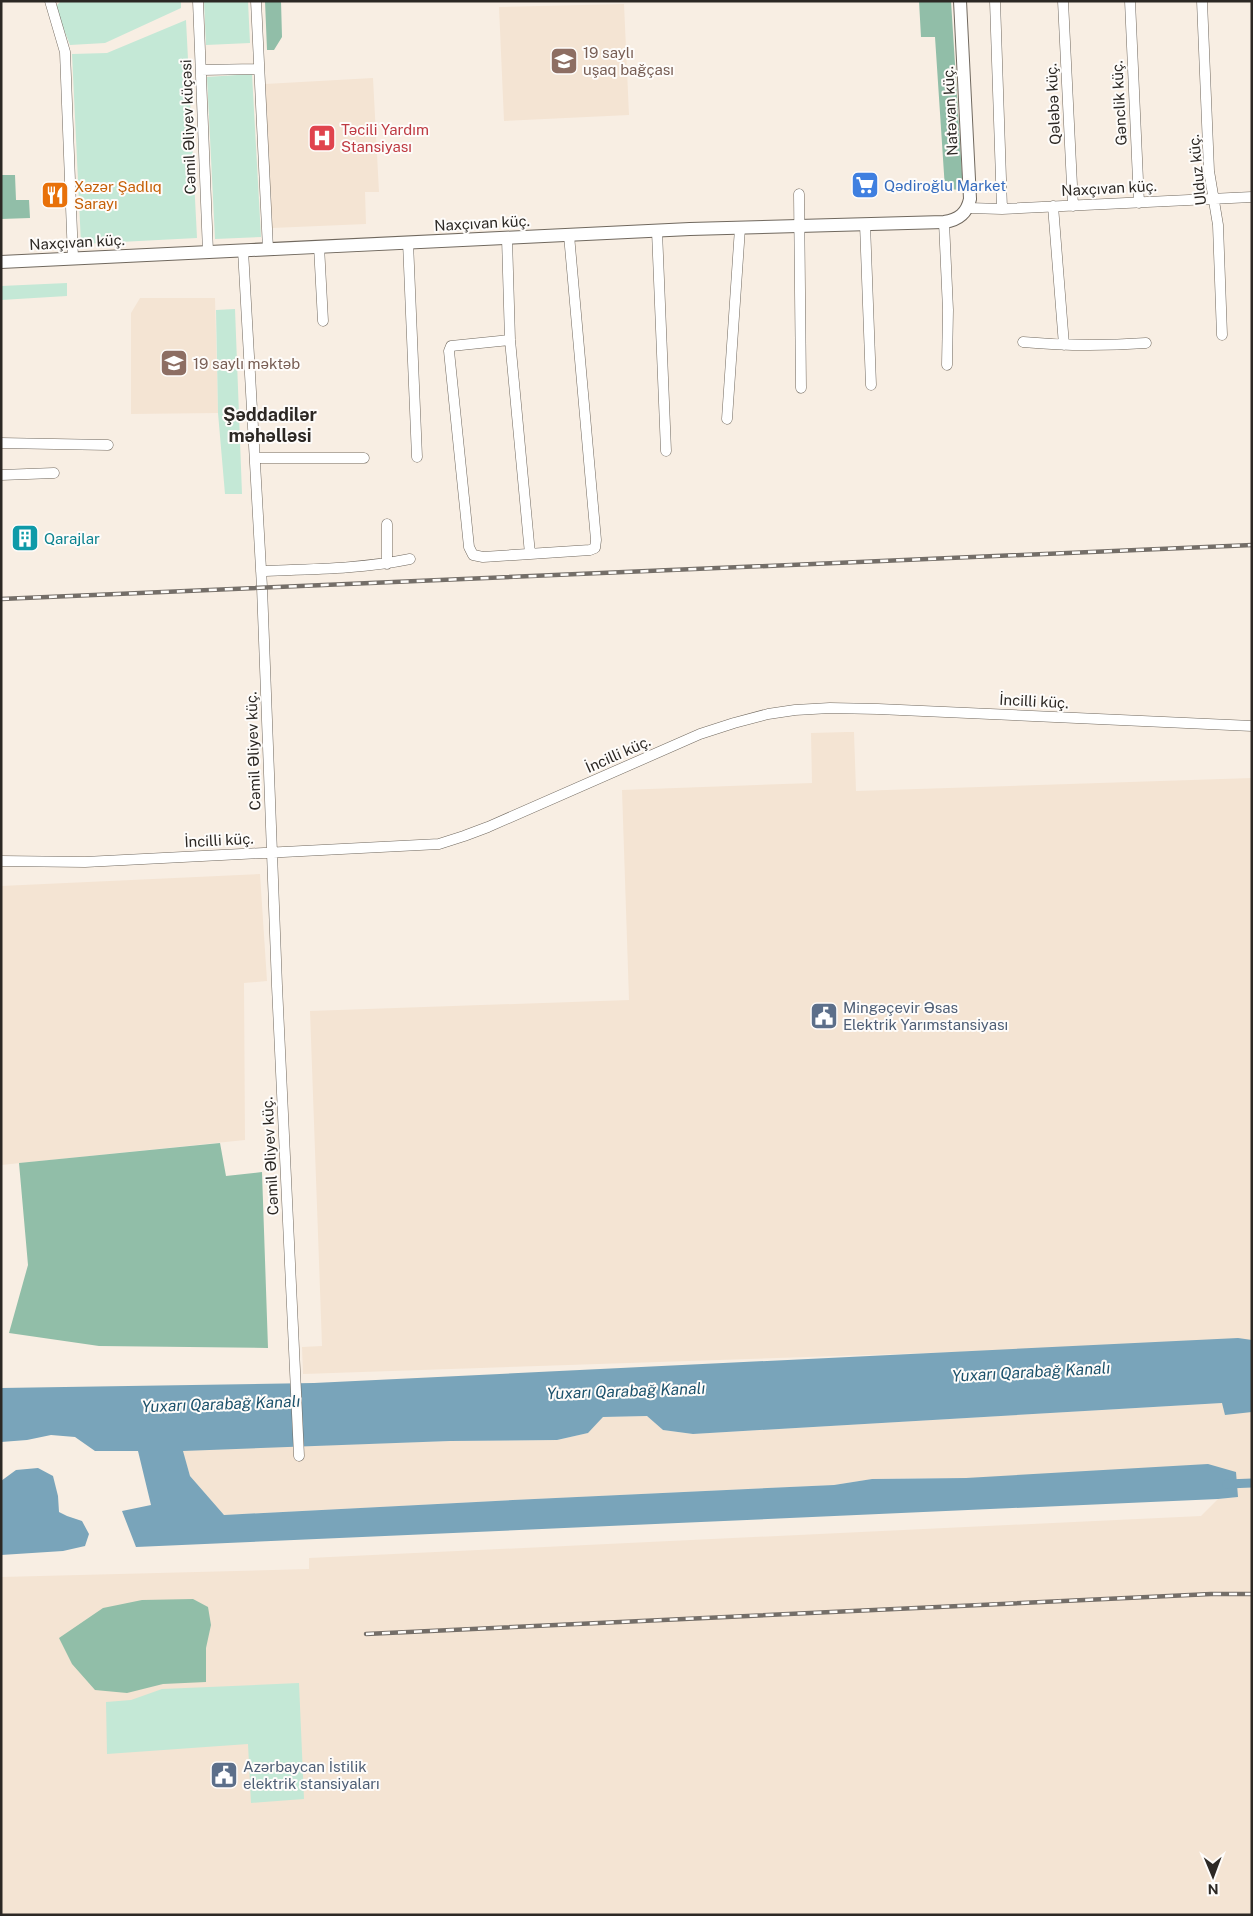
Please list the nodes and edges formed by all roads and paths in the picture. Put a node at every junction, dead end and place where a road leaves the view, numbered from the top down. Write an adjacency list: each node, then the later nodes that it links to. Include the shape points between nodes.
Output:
1 (50, 1): 31 (street, via 64,52)
2 (198, 1): 10 (street, Cəmil Əliyev küçəsi)
3 (256, 1): 9 (street)
4 (960, 1): 18 (street, Natəvan küç., via 970,178)
5 (995, 1): 17 (street)
6 (1063, 1): 16 (street, Qələbə küç.)
7 (1130, 1): 14 (street, Gənclik küç.)
8 (1202, 1): 13 (street, Ulduz küç., via 1209,171)
9 (258, 69): 10 (street); 28 (street)
10 (201, 70): 30 (street, Cəmil Əliyev küçəsi)
11 (799, 194): 21 (street)
12 (1252, 197): 13 (street, Naxçıvan küç.)
13 (1214, 199): 14 (street, Naxçıvan küç.); 34 (street, Ulduz küç.)
14 (1139, 202): 16 (street, Naxçıvan küç.)
15 (1053, 206): 16 (street, Naxçıvan küç.); 17 (street, Naxçıvan küç.); 38 (street)
16 (1073, 206)
17 (1002, 209): 18 (street, Naxçıvan küç.)
18 (965, 212): 19 (street, Naxçıvan küç., via 956,221)
19 (944, 222): 20 (street, Naxçıvan küç.); 39 (street)
20 (865, 224): 21 (street, Naxçıvan küç.); 40 (street)
21 (799, 226): 22 (street, Naxçıvan küç.); 41 (street)
22 (740, 228): 23 (street, Naxçıvan küç.); 42 (street)
23 (657, 231): 24 (street, Naxçıvan küç.); 45 (street)
24 (569, 235): 25 (street, Naxçıvan küç.); 52 (street, via 596,540 595,548 590,550)
25 (507, 238): 26 (street, Naxçıvan küç.); 35 (street)
26 (408, 242): 27 (street, Naxçıvan küç.); 48 (street)
27 (318, 246): 28 (street, Naxçıvan küç.); 33 (street)
28 (268, 248): 29 (street, Naxçıvan küç.)
29 (243, 250): 30 (street, Naxçıvan küç.); 46 (street, Cəmil Əliyev küç.)
30 (208, 252): 31 (street, Naxçıvan küç.)
31 (73, 258): 32 (street, Naxçıvan küç.)
32 (1, 262)
33 (322, 321)
34 (1222, 335)
35 (510, 340): 52 (street); 52 (street, via 459,344 451,346 449,352 468,547 473,555 483,558)
36 (1023, 342): 38 (street)
37 (1146, 343): 38 (street)
38 (1064, 346)
39 (947, 365)
40 (870, 385)
41 (801, 388)
42 (727, 419)
43 (1, 443): 44 (street)
44 (108, 445)
45 (666, 451)
46 (255, 458): 47 (street); 55 (street, Cəmil Əliyev küç.)
47 (364, 458)
48 (417, 458)
49 (54, 473): 50 (street)
50 (1, 475)
51 (387, 524): 54 (street)
52 (530, 554)
53 (410, 559): 54 (street)
54 (387, 564): 55 (street)
55 (261, 571): 57 (street, Cəmil Əliyev küç.)
56 (1252, 726): 57 (street, İncilli küç., via 878,709 795,710 768,714 700,734 488,827 439,844)
57 (272, 852): 58 (street, İncilli küç., via 85,862); 59 (street, Cəmil Əliyev küç.)
58 (1, 861)
59 (299, 1456)

